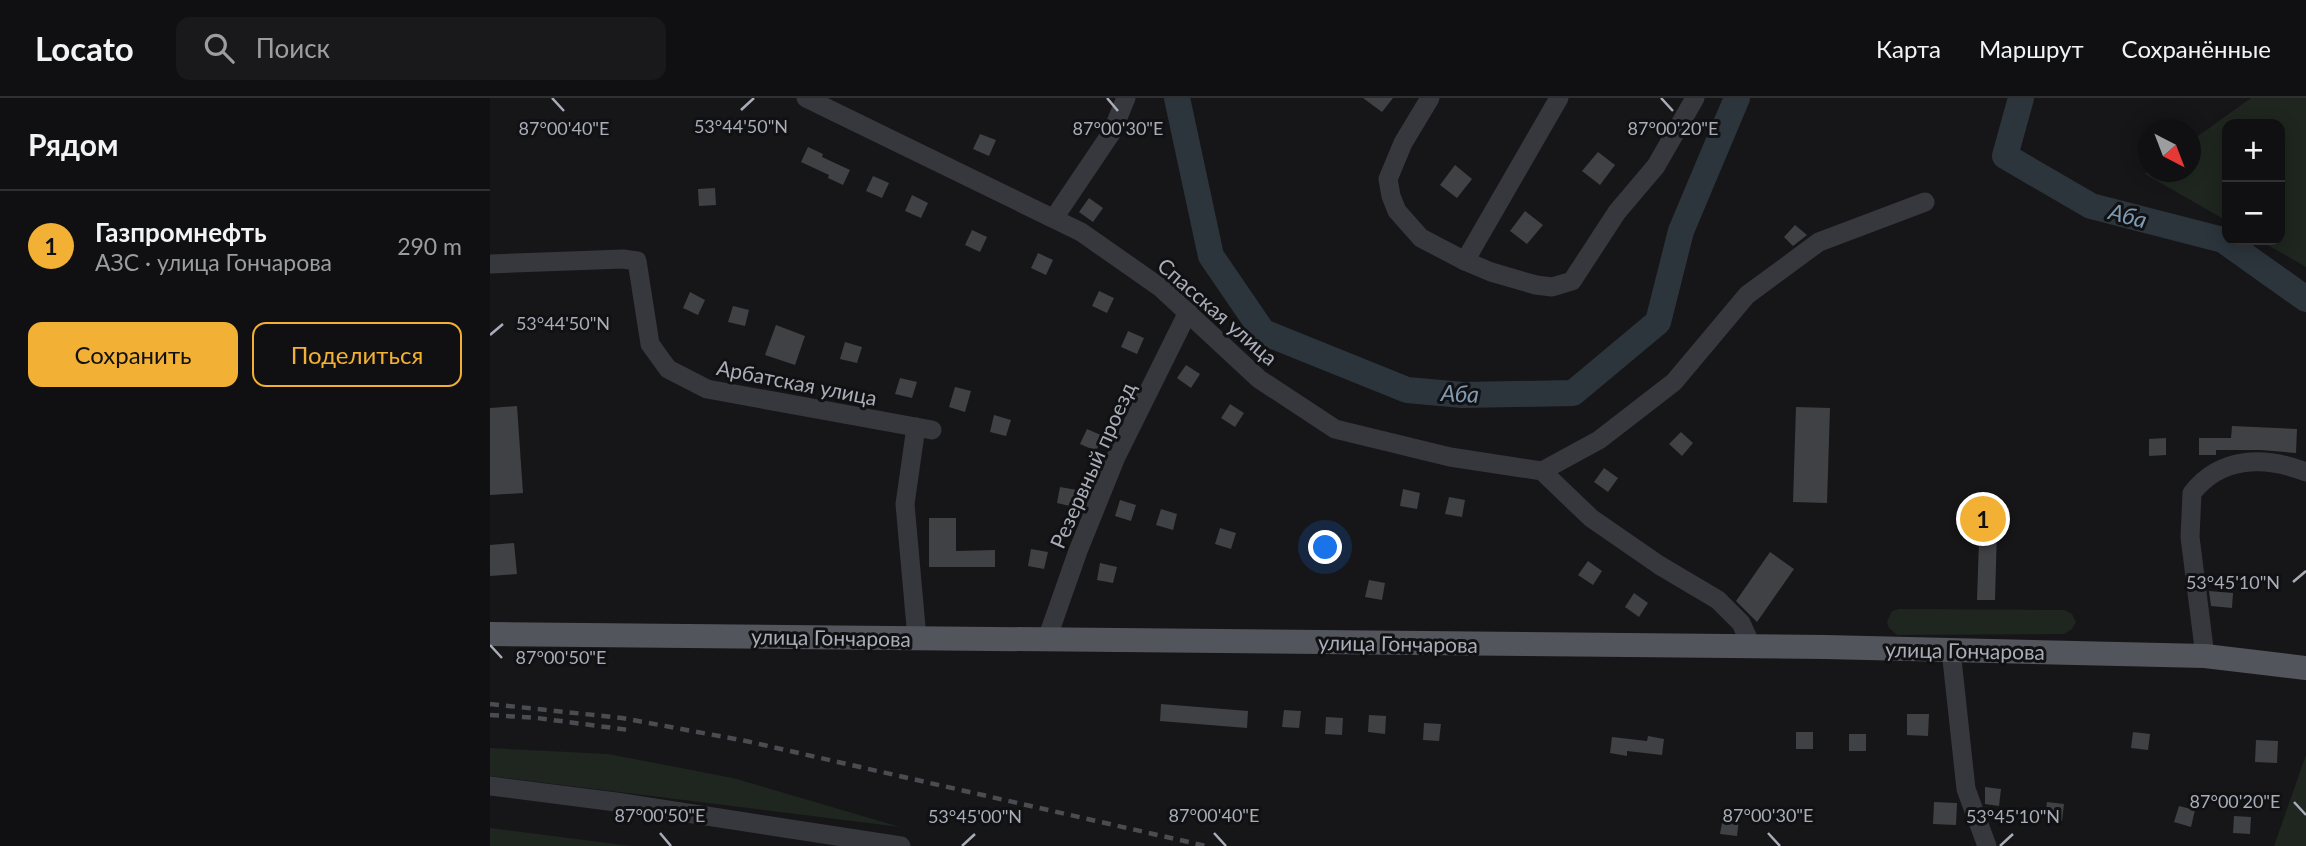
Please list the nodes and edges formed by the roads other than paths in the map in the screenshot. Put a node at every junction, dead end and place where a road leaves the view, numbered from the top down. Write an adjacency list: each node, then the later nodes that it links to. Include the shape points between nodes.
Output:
1 (806, 98): 7 (street, Спасская улица)
2 (1126, 98): 7 (street, via 1111,132)
3 (1430, 98): 8 (street, via 1388,179 1391,196 1397,211 1421,238)
4 (1559, 98): 8 (street)
5 (1695, 98): 8 (street, via 1656,166 1617,212 1572,281 1552,287 1536,285)
6 (1925, 202): 11 (street, via 1819,242 1747,295 1674,382 1600,440)
7 (1054, 218): 10 (street, Спасская улица, via 1161,288)
8 (1465, 261)
9 (490, 264): 14 (street, Арбатская улица, via 637,261 650,344 668,369 707,390 924,428 905,504)
10 (1188, 312): 11 (street, Спасская улица, via 1259,379 1335,429 1450,457); 15 (street, Резервный проезд, via 1116,457)
11 (1542, 471): 16 (street, via 1591,518 1718,600 1741,623)
12 (2306, 472): 18 (street, via 2246,461 2208,477 2192,493 2190,537)
13 (490, 635): 14 (main road, улица Гончарова)
14 (917, 638): 15 (main road, улица Гончарова)
15 (1047, 639): 16 (main road, улица Гончарова)
16 (1752, 647): 17 (main road, улица Гончарова)
17 (1951, 650): 18 (main road, улица Гончарова); 22 (street, via 1966,789)
18 (2205, 656): 19 (main road, улица Гончарова)
19 (2306, 668)
20 (490, 786): 21 (street)
21 (901, 846)
22 (1987, 846)

